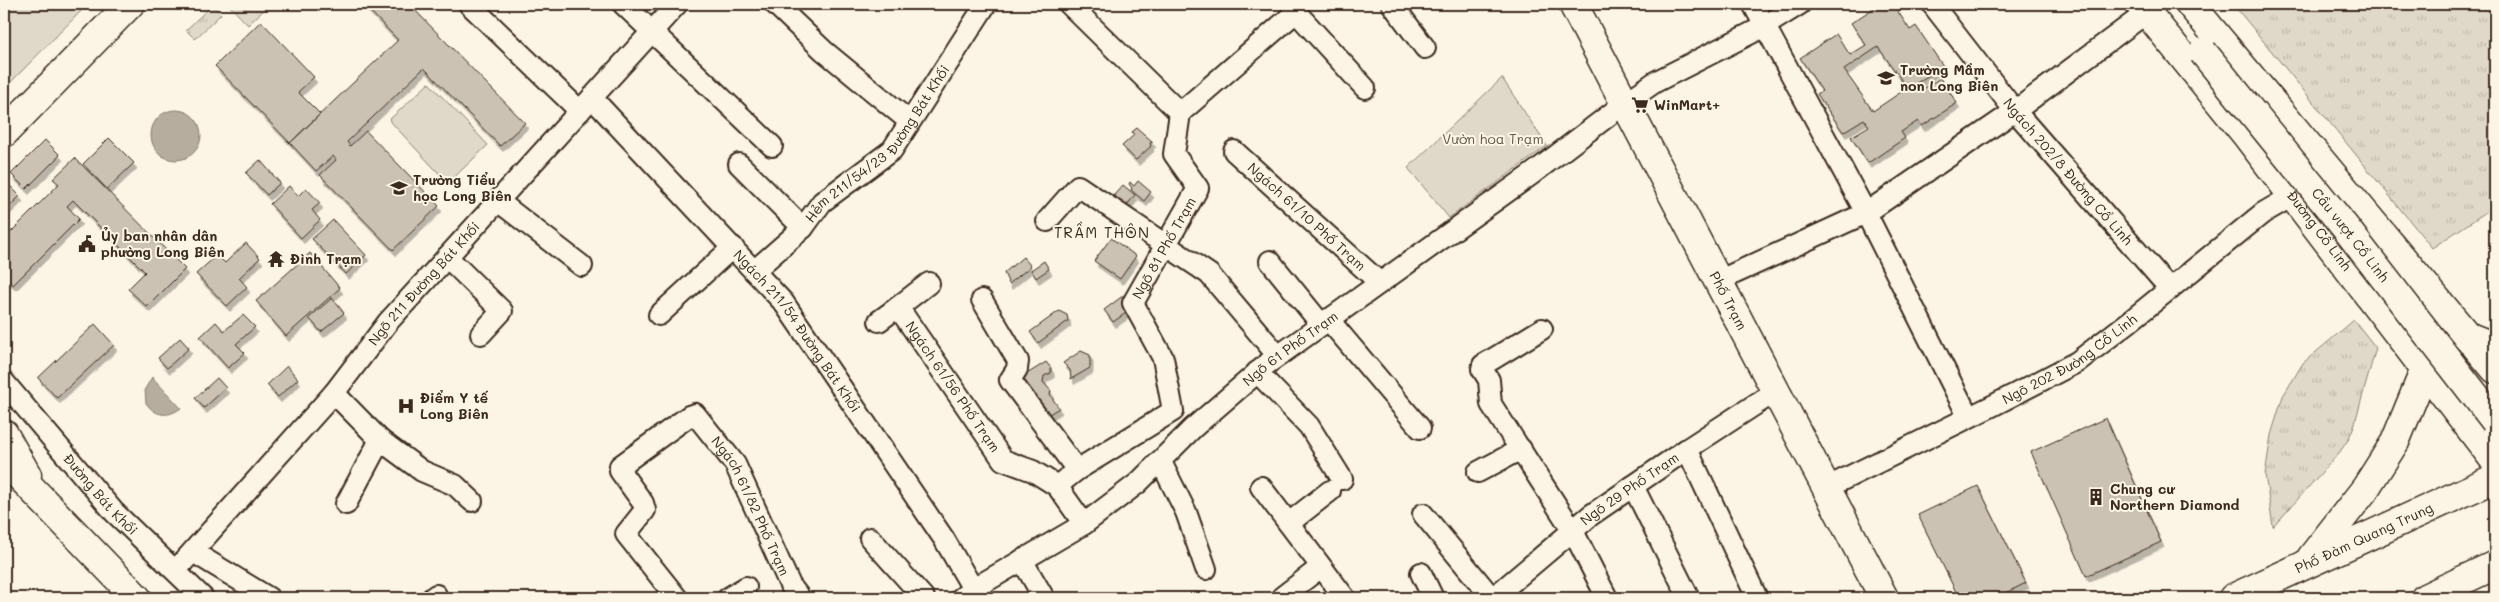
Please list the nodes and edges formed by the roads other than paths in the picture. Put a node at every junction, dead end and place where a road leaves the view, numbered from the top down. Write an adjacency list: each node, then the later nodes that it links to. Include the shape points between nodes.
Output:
1 (130, 4): 27 (main road)
2 (469, 4): 23 (street, Ngách 211/54 Đường Bát Khối)
3 (623, 4): 18 (street)
4 (677, 4): 18 (street, Ngõ 211 Đường Bát Khối)
5 (775, 4): 26 (street, via 824,51)
6 (986, 4): 26 (street, Hẻm 211/54/23 Đường Bát Khối)
7 (1069, 4): 25 (street)
8 (1392, 4): 19 (street)
9 (1573, 4): 22 (main road, Phố Trạm)
10 (1753, 4): 17 (street)
11 (1800, 4): 17 (street, Ngõ 61 Phố Trạm)
12 (1932, 4): 24 (street, Ngách 202/8 Đường Cổ Linh)
13 (2174, 4): 20 (main road, Cầu vượt Cổ Linh)
14 (2190, 4): 53 (main road)
15 (2146, 7): 20 (main road, Cầu vượt Cổ Linh); 24 (street); 31 (main road, Đường Cổ Linh)
16 (1294, 8): 21 (street); 25 (street)
17 (1764, 27): 22 (street, Ngõ 61 Phố Trạm, via 1655,82); 33 (street)
18 (651, 32): 23 (street, Ngõ 211 Đường Bát Khối); 28 (street)
19 (1425, 48)
20 (2203, 52): 63 (main road, Cầu vượt Cổ Linh, bridge)
21 (1365, 88)
22 (1624, 103): 42 (main road, Phố Trạm); 43 (street, Ngõ 61 Phố Trạm, via 1532,174)
23 (586, 105): 32 (street, Ngõ 211 Đường Bát Khối); 37 (street, Ngách 211/54 Đường Bát Khối)
24 (2015, 111): 33 (street); 45 (street, Ngách 202/8 Đường Cổ Linh)
25 (1180, 113): 36 (street, Ngõ 81 Phố Trạm, via 1174,154 1198,188)
26 (909, 120): 35 (street, Hẻm 211/54/23 Đường Bát Khối, via 892,150 822,202)
27 (4, 134)
28 (772, 146)
29 (1234, 151): 43 (street, Ngách 61/10 Phố Trạm)
30 (739, 164): 35 (street)
31 (2292, 196): 45 (street, Ngõ 202 Đường Cổ Linh, via 2263,213); 56 (main road, Đường Cổ Linh)
32 (498, 201): 38 (street, Ngõ 211 Đường Bát Khối); 40 (street)
33 (1866, 213): 42 (street); 62 (street)
34 (1047, 221): 36 (street, via 1078,186)
35 (803, 228): 41 (street, Hẻm 211/54/23 Đường Bát Khối)
36 (1165, 245): 55 (street, via 1209,274); 72 (street, Ngõ 81 Phố Trạm, via 1133,304 1164,358 1173,411)
37 (733, 247): 41 (street, Ngách 211/54 Đường Bát Khối); 48 (street)
38 (448, 257): 52 (street, via 502,311); 61 (street, Ngõ 211 Đường Bát Khối, via 388,322)
39 (1270, 261): 50 (street)
40 (582, 266)
41 (754, 271): 96 (street, Ngách 211/54 Đường Bát Khối, via 790,311 944,539)
42 (1718, 281): 60 (main road, Phố Trạm)
43 (1379, 282): 50 (street, Ngõ 61 Phố Trạm)
44 (929, 283): 47 (street, Ngách 61/56 Phố Trạm)
45 (2170, 290): 62 (street, Ngõ 202 Đường Cổ Linh, via 2076,362)
46 (982, 300): 72 (street, via 1018,361 1010,380)
47 (898, 306): 49 (street); 75 (street, Ngách 61/56 Phố Trạm, via 1003,460 1033,471)
48 (660, 315)
49 (879, 321)
50 (1325, 322): 55 (street, Ngõ 61 Phố Trạm); 64 (street)
51 (1542, 329): 67 (street, via 1483,365 1482,369 1490,380 1491,404)
52 (481, 334)
53 (2467, 336): 54 (main road); 56 (main road); 57 (main road)
54 (2495, 347)
55 (1278, 356): 58 (street, Ngõ 61 Phố Trạm)
56 (2425, 369): 70 (main road, Đường Cổ Linh); 89 (main road, via 2395,442 2365,489)
57 (2495, 369)
58 (1257, 372): 71 (street, Ngõ 61 Phố Trạm, via 1193,428); 83 (street, via 1309,426 1336,485)
59 (4, 382): 93 (street, Đường Bát Khối, via 114,512)
60 (1776, 391): 68 (street, Ngõ 29 Phố Trạm); 78 (main road, Phố Trạm)
61 (334, 393): 66 (street); 87 (street, Ngõ 211 Đường Bát Khối)
62 (1968, 416): 78 (street, Ngõ 202 Đường Cổ Linh)
63 (2495, 421)
64 (1420, 428)
65 (4, 434): 79 (main road)
66 (380, 440): 80 (street, via 422,471 455,485); 81 (street)
67 (1521, 449): 73 (street); 85 (street)
68 (1687, 449): 76 (street, Ngõ 29 Phố Trạm); 111 (street)
69 (4, 460): 79 (main road)
70 (2495, 461)
71 (1161, 462): 84 (street, Ngõ 61 Phố Trạm); 92 (street, via 1186,512)
72 (1077, 470): 75 (street, Ngõ 81 Phố Trạm)
73 (1478, 472)
74 (2495, 478): 89 (main road, Phố Đàm Quang Trung)
75 (1057, 486): 84 (street, Ngách 61/56 Phố Trạm)
76 (1633, 486): 85 (street, Ngõ 29 Phố Trạm); 110 (street)
77 (1261, 487): 83 (street)
78 (1826, 488): 112 (main road, Phố Trạm)
79 (42, 500): 98 (main road)
80 (472, 501)
81 (346, 504)
82 (1423, 514): 97 (street)
83 (1289, 523): 91 (street)
84 (1084, 524): 88 (street, Ngõ 61 Phố Trạm)
85 (1573, 530): 97 (street, Ngõ 29 Phố Trạm); 109 (street)
86 (870, 538): 104 (street)
87 (193, 552): 93 (street, Ngõ 211 Đường Bát Khối); 100 (street)
88 (1022, 560): 96 (street, Ngõ 61 Phố Trạm); 105 (street)
89 (2307, 563): 113 (main road, Phố Đàm Quang Trung)
90 (2495, 565): 114 (main road)
91 (1322, 568): 106 (street); 107 (street)
92 (1206, 569)
93 (176, 570): 99 (street, Đường Bát Khối)
94 (1421, 573): 108 (street)
95 (746, 587): 102 (street)
96 (967, 594)
97 (1496, 597)
98 (137, 598)
99 (203, 598)
100 (269, 598)
101 (677, 598): 103 (street, Ngách 61/82 Phố Trạm, via 626,534 645,510 620,466 689,416 698,415 735,464 790,585)
102 (728, 598)
103 (800, 598)
104 (924, 598)
105 (1044, 598)
106 (1282, 598)
107 (1345, 598)
108 (1433, 598)
109 (1607, 598)
110 (1689, 598)
111 (1757, 598)
112 (1884, 598)
113 (2233, 598)
114 (2425, 598)

